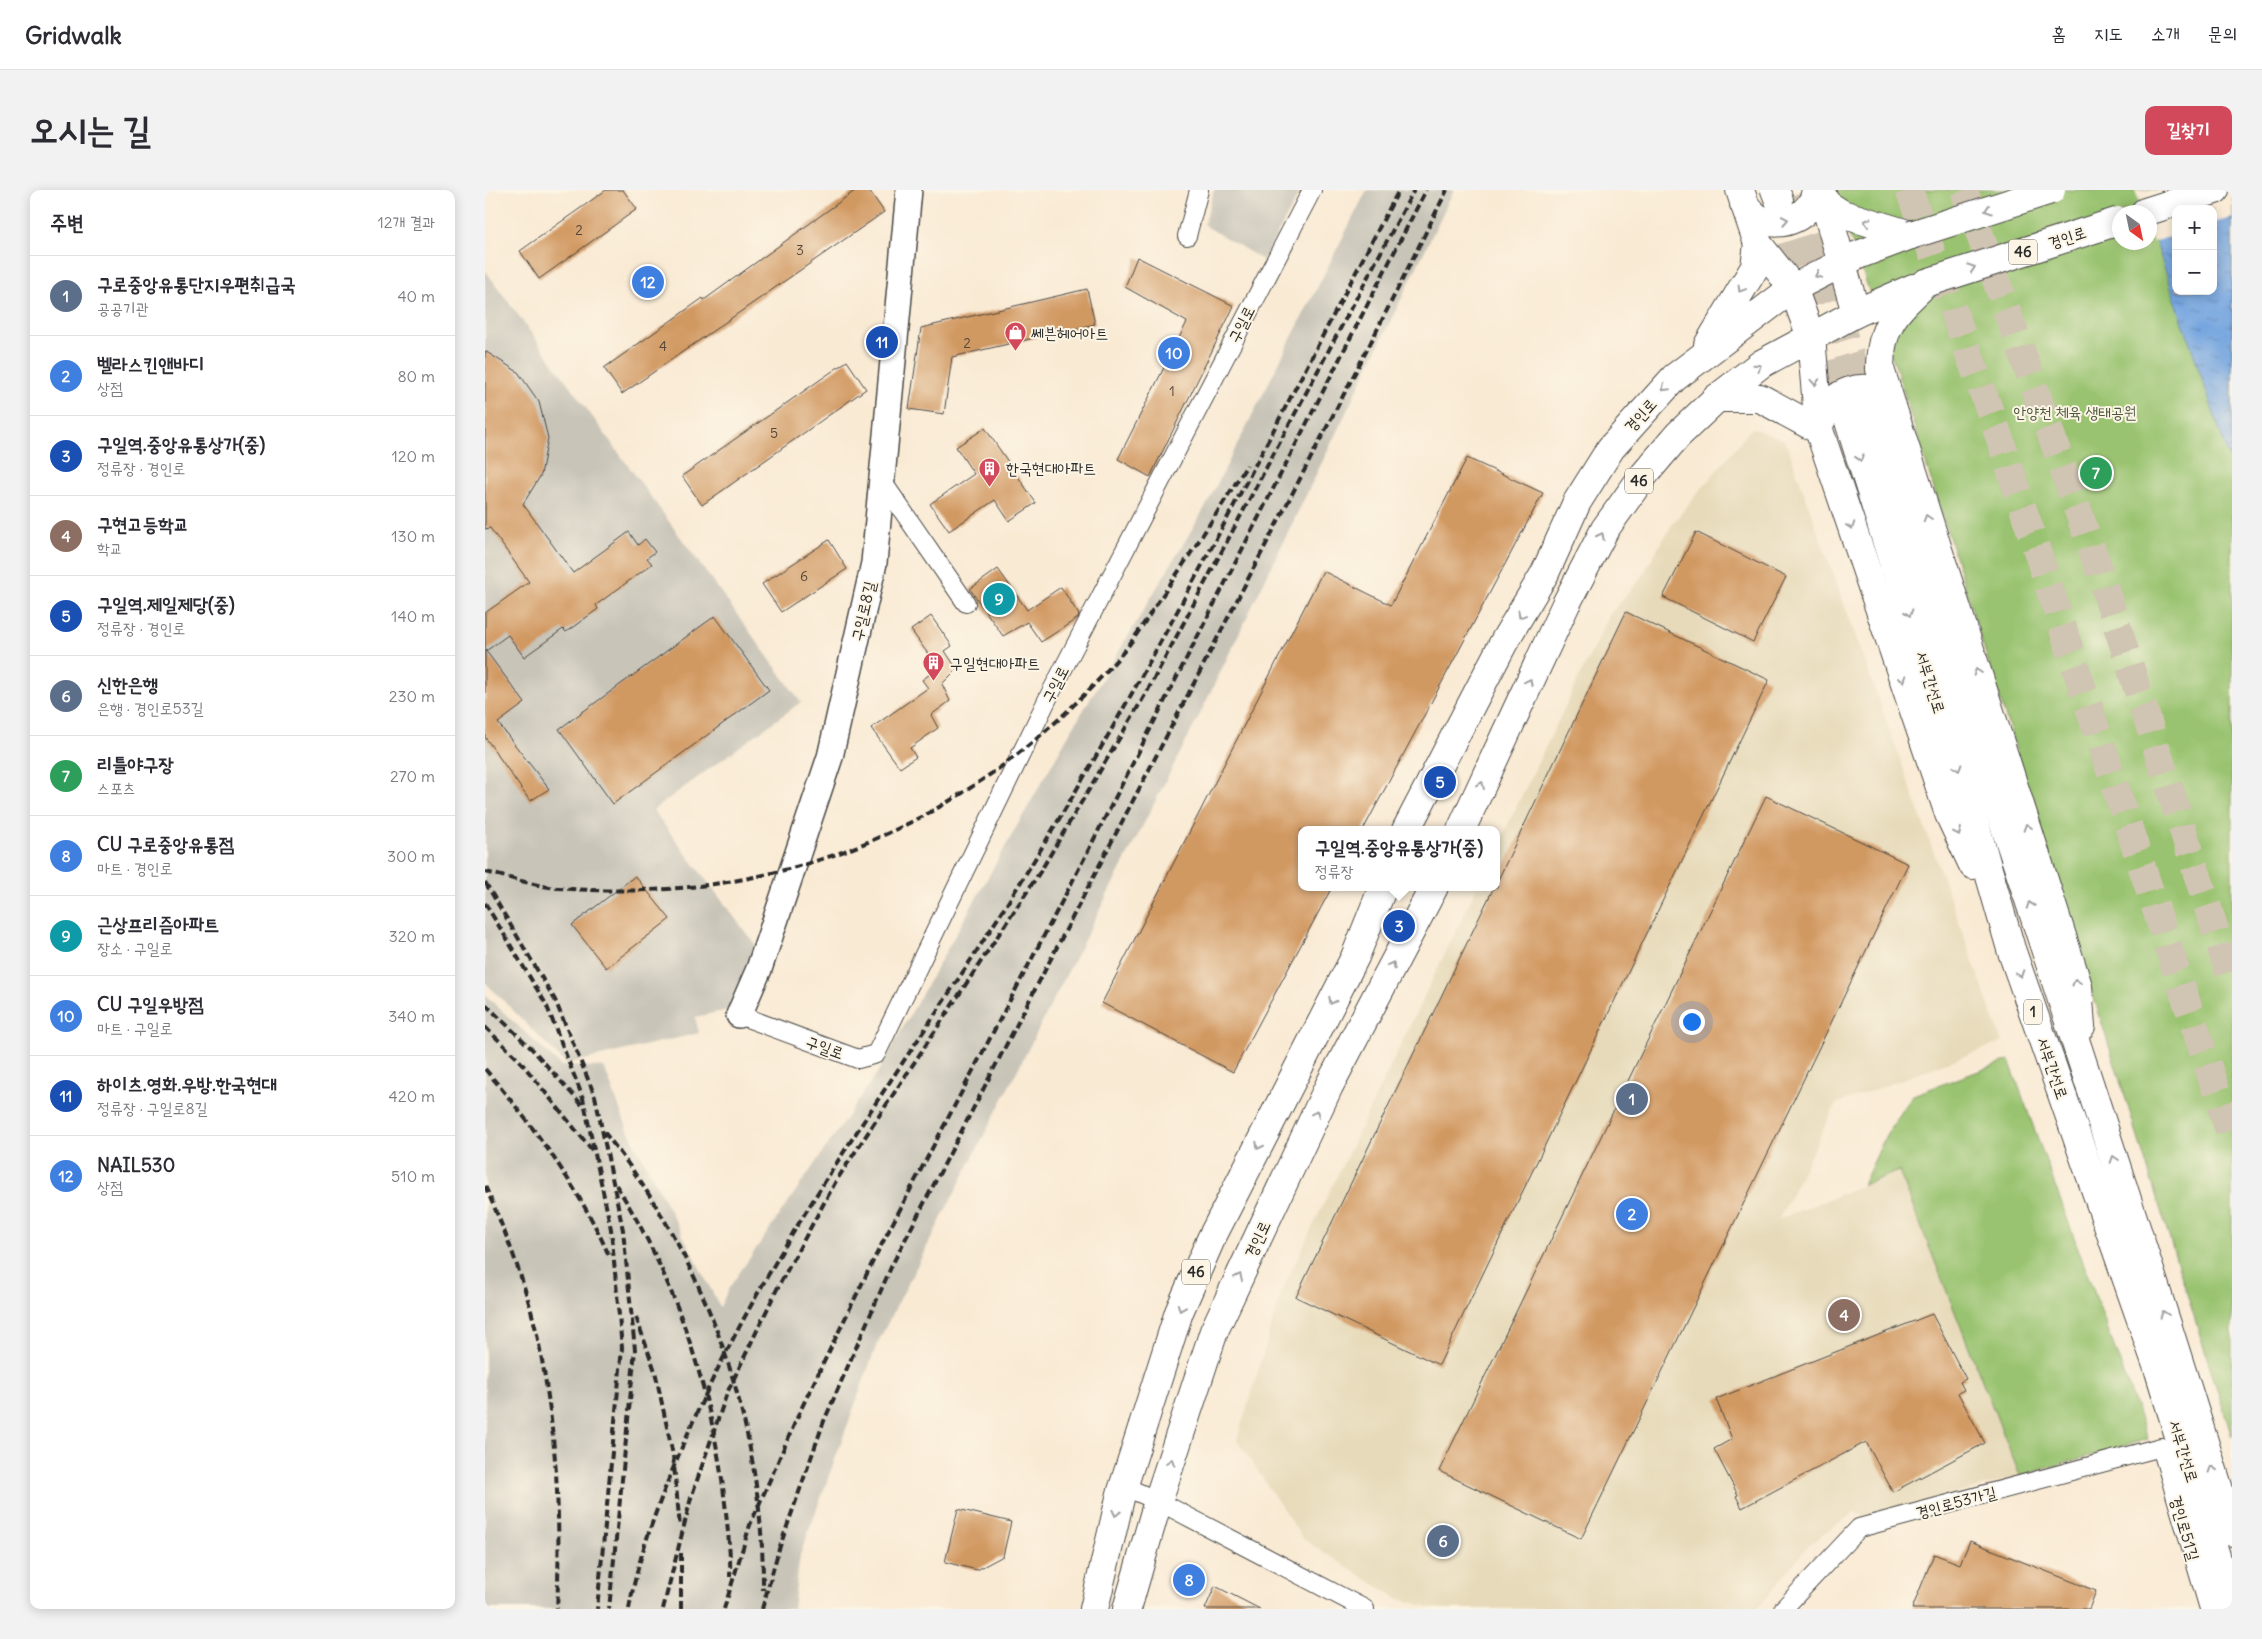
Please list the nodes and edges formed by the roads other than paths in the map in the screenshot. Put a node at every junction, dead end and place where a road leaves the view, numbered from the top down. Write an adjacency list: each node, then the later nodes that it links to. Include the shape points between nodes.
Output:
1 (909, 190): 22 (street, 구일로8길)
2 (1199, 190): 11 (street)
3 (1312, 190): 29 (street, 구일로, via 1049,696 876,1054 858,1059)
4 (2051, 190): 10 (main road, 경인로 / 46, one-way to 10, bridge)
5 (2215, 190): 8 (main road)
6 (1801, 194): 7 (main road, one-way to 6, via 1758,218 1774,222 1791,220 1806,213 1815,199); 10 (main road, one-way to 6, via 1842,214); 13 (main road)
7 (1742, 197): 12 (main road)
8 (2157, 208)
9 (2112, 223): 14 (main road, 경인로 / 46, one-way to 9, bridge)
10 (1911, 235): 13 (main road, 경인로 / 46)
11 (1187, 236)
12 (1758, 244): 15 (main road); 18 (main road, one-way to 18, via 1755,267)
13 (1842, 262): 15 (main road, 경인로 / 46, one-way to 15); 16 (main road)
14 (1926, 283): 16 (main road, 경인로 / 46); 20 (main road, via 1897,310 1884,334 1880,369)
15 (1793, 288): 17 (main road); 18 (main road, 경인로 / 46)
16 (1856, 313): 17 (main road, 경인로 / 46)
17 (1811, 337): 19 (main road, 경인로 / 46, one-way to 17, via 1761,364); 21 (main road, one-way to 21)
18 (1702, 356): 24 (main road, 경인로 / 46, one-way to 24, via 1674,378 1646,407 1611,448 1591,479 1545,573 1505,640)
19 (1717, 398): 21 (main road, via 1760,398); 25 (main road, 경인로 / 46, one-way to 19, via 1605,528 1678,435)
20 (1866, 404): 21 (main road, via 1878,390 1849,390 1825,412); 28 (main road, 서부간선로 / 1, one-way to 28, via 1967,798); 33 (main road, 서부간선로 / 1, one-way to 20, via 2084,1065)
21 (1819, 430): 28 (main road, one-way to 28, via 1949,814)
22 (881, 481): 23 (street); 29 (street, 구일로8길, via 874,563 832,749 759,969)
23 (966, 603)
24 (1408, 826)
25 (1463, 826)
26 (1381, 891): 31 (main road, 46, one-way to 31, via 1355,957 1211,1239 1179,1312)
27 (1432, 891): 32 (main road, 경인로 / 46, one-way to 27, via 1214,1331 1329,1086)
28 (2011, 948): 35 (main road, 서부간선로 / 1, one-way to 35, via 2159,1371)
29 (739, 1016)
30 (2161, 1447): 38 (street, 경인로53가길, via 1859,1528); 39 (street, 경인로51길)
31 (1123, 1486): 32 (street); 36 (main road, 46, one-way to 36)
32 (1158, 1501): 34 (street); 37 (main road, 경인로 / 46)
33 (2232, 1532)
34 (1359, 1606)
35 (2232, 1608)
36 (1094, 1609)
37 (1127, 1609)
38 (1783, 1609)
39 (2209, 1609)

